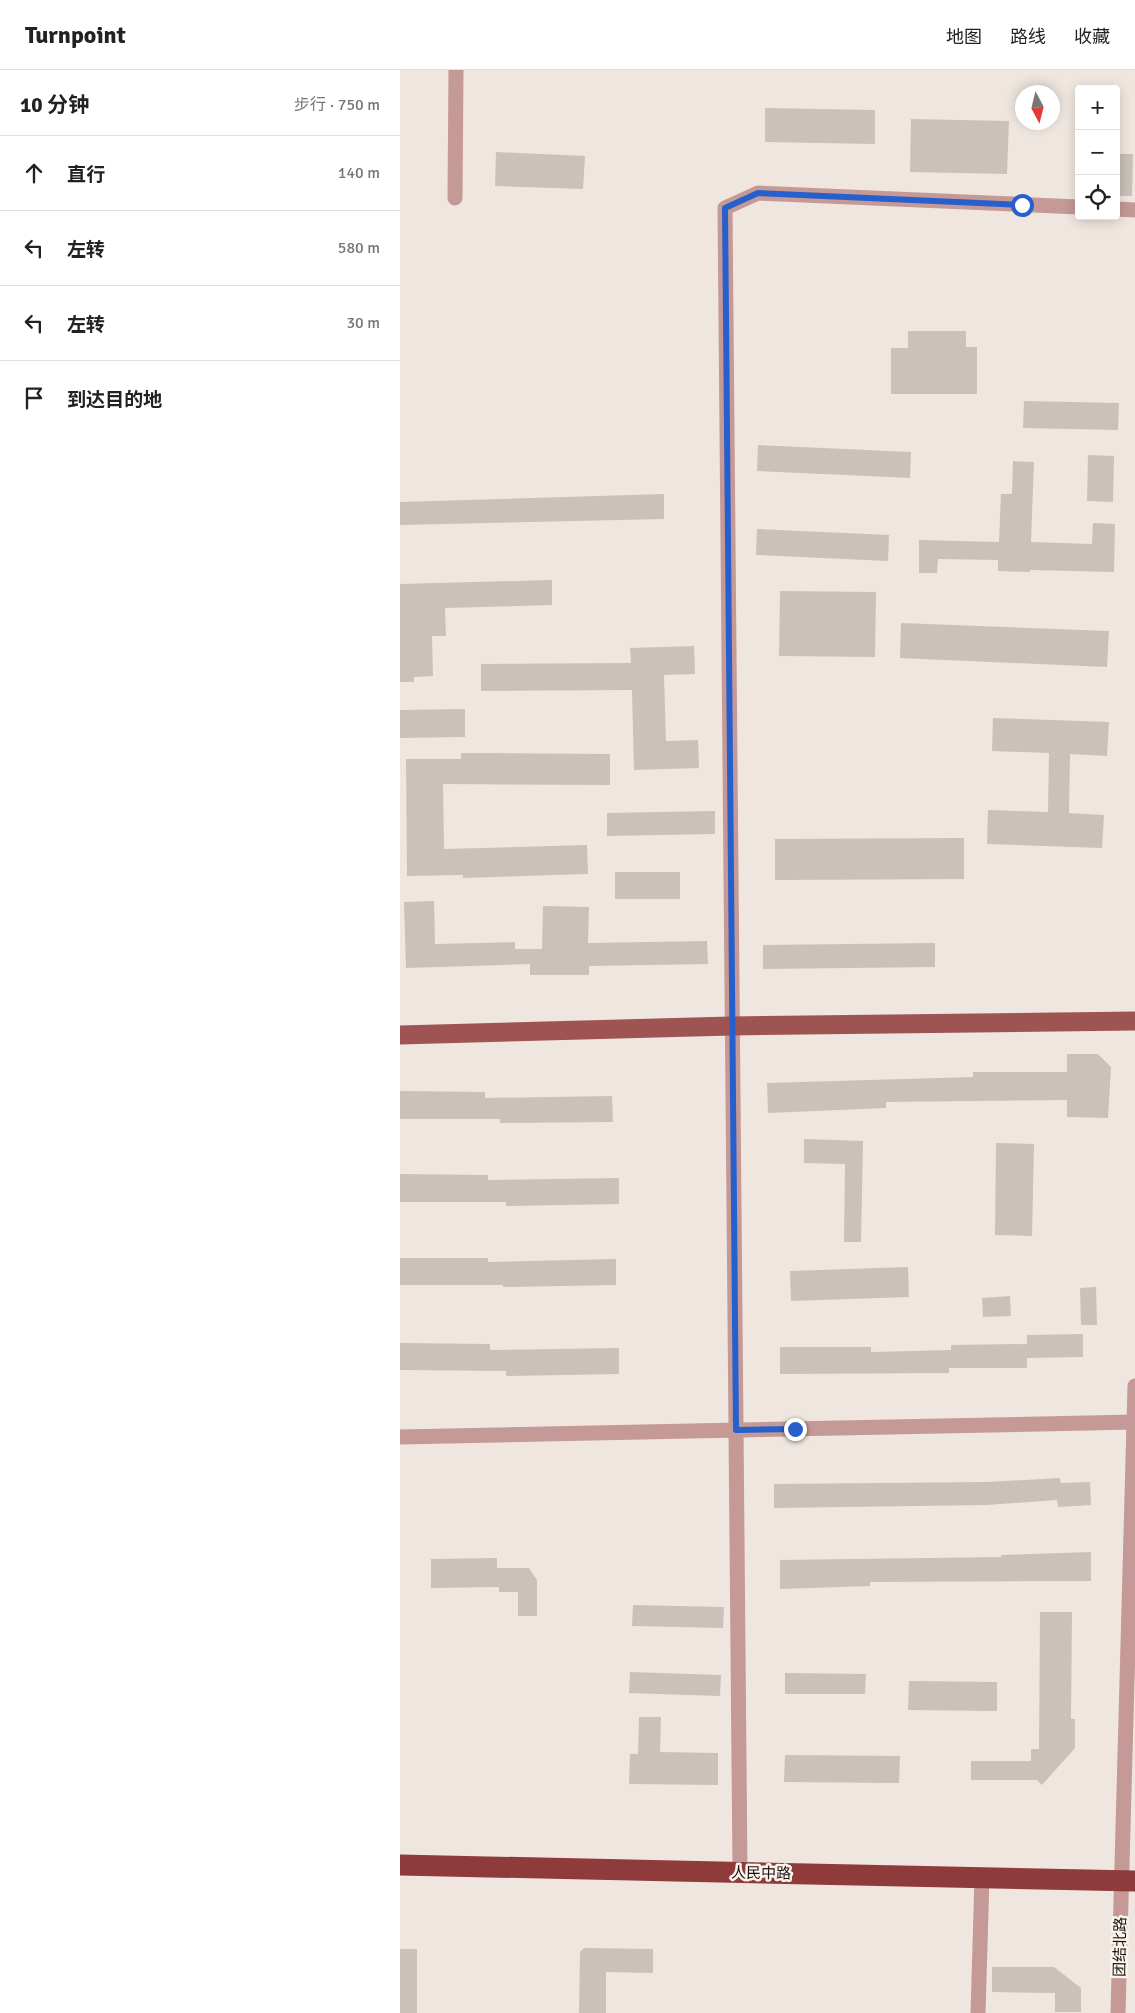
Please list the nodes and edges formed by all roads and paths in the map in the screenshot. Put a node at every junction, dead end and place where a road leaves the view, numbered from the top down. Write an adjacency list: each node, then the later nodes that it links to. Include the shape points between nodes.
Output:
1 (456, 70): 2 (street)
2 (455, 198)
3 (1075, 207): 7 (street, via 758,193 725,208)
4 (1120, 209): 5 (street)
5 (1135, 210)
6 (1135, 1021): 7 (main road)
7 (731, 1026): 8 (main road); 11 (street)
8 (400, 1035)
9 (1135, 1386): 10 (street, 团结北路)
10 (1134, 1422): 11 (street); 16 (street, 团结北路)
11 (736, 1430): 12 (street); 14 (street)
12 (400, 1437)
13 (400, 1865): 14 (highway, 人民中路)
14 (740, 1872): 15 (highway, 人民中路)
15 (982, 1878): 16 (highway, 人民中路); 17 (street)
16 (1128, 1881): 18 (street, 团结北路)
17 (978, 2013)
18 (1118, 2013)

